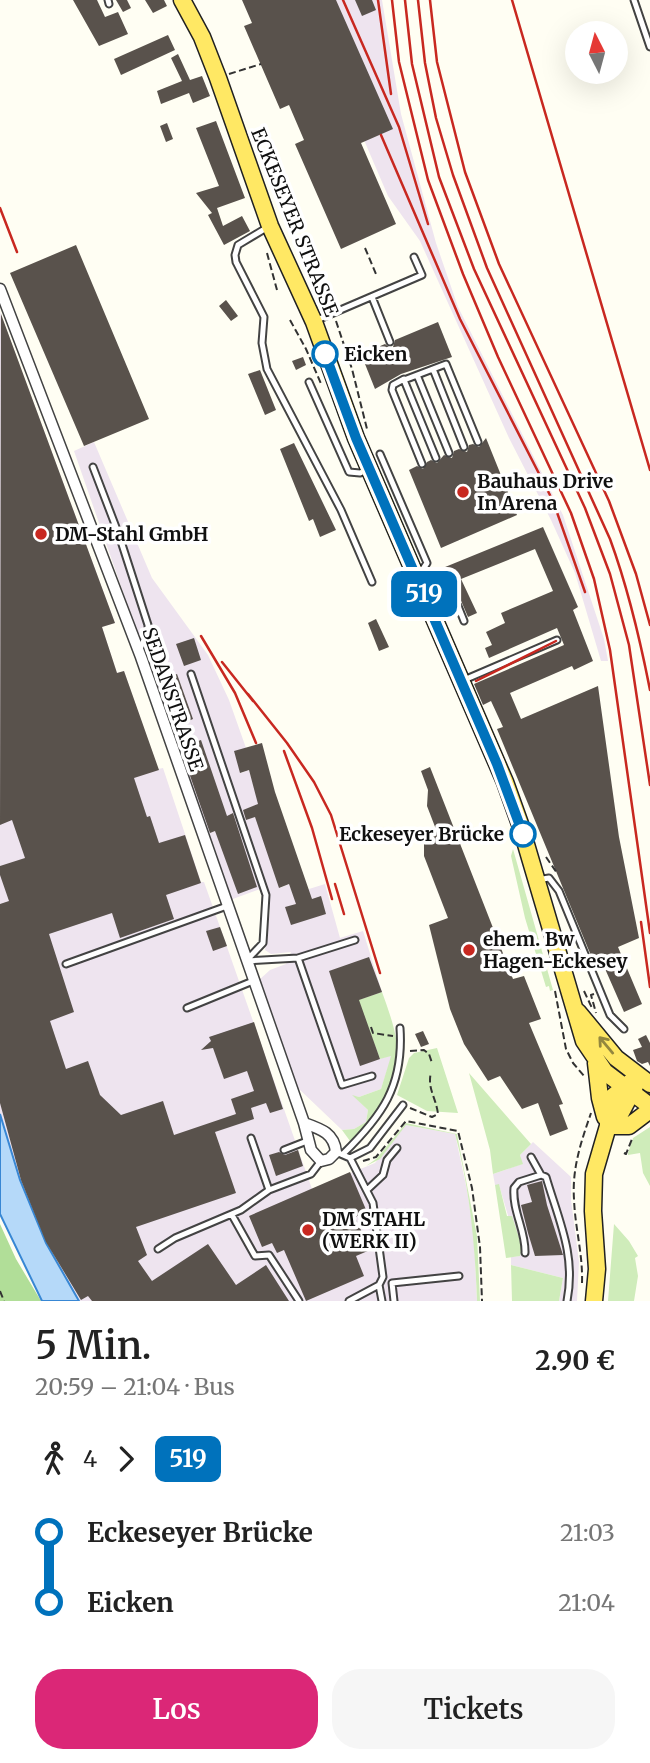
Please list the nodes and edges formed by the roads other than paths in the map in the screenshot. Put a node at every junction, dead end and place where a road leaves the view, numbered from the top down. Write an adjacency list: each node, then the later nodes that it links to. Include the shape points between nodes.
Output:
1 (182, 0): 4 (main road, ECKESEYER STRASSE, via 218,78)
2 (634, 0): 3 (lane)
3 (650, 47)
4 (270, 226): 8 (main road, ECKESEYER STRASSE); 24 (lane, via 238,245 236,262 264,317 267,369 341,510)
5 (414, 257): 7 (lane, via 422,275)
6 (0, 289): 28 (street, SEDANSTRASSE)
7 (372, 297): 8 (lane); 9 (lane)
8 (314, 322): 21 (main road, ECKESEYER STRASSE)
9 (390, 342)
10 (433, 369): 11 (lane); 14 (lane, via 446,364); 15 (lane)
11 (417, 375): 12 (lane); 16 (lane)
12 (404, 378): 18 (lane); 19 (lane, via 392,390)
13 (309, 382): 21 (lane, via 349,472)
14 (478, 442)
15 (464, 447)
16 (449, 453)
17 (380, 454): 22 (lane)
18 (436, 458)
19 (422, 464)
20 (93, 467): 28 (lane, via 148,625)
21 (371, 472): 22 (lane); 23 (main road, ECKESEYER STRASSE)
22 (390, 475): 23 (lane, via 427,563)
23 (417, 578): 25 (main road, ECKESEYER STRASSE)
24 (372, 582)
25 (427, 600): 26 (lane, via 443,595 458,606); 30 (main road, ECKESEYER STRASSE)
26 (464, 621)
27 (556, 640): 30 (lane)
28 (139, 651): 32 (street, SEDANSTRASSE)
29 (191, 674): 35 (lane, via 266,895 263,943)
30 (461, 681): 31 (main road, ECKESEYER STRASSE, via 509,792)
31 (537, 880): 39 (main road, ECKESEYER STRASSE); 41 (lane, via 549,878 559,891 610,1015)
32 (227, 906): 35 (street, SEDANSTRASSE); 36 (lane)
33 (355, 940): 34 (lane)
34 (298, 958): 35 (lane); 43 (lane, via 342,1085)
35 (246, 961): 37 (street, SEDANSTRASSE)
36 (66, 964)
37 (253, 981): 38 (lane); 48 (street, SEDANSTRASSE)
38 (187, 1008)
39 (576, 1009): 42 (main road, ECKESEYER STRASSE, via 584,1041); 44 (main road, ECKESEYER STRASSE, one-way to 39, via 616,1058)
40 (400, 1028): 54 (lane, via 398,1070 380,1113)
41 (624, 1029)
42 (596, 1060): 45 (main road, ECKESEYER STRASSE); 49 (main road)
43 (372, 1076)
44 (644, 1080): 45 (main road)
45 (628, 1091): 47 (main road, ECKESEYER STRASSE); 49 (main road, via 611,1098)
46 (403, 1105): 56 (lane, via 370,1148)
47 (650, 1108): 49 (main road, via 629,1126)
48 (304, 1123): 51 (street, SEDANSTRASSE); 54 (street, via 333,1137)
49 (608, 1126): 73 (main road, via 594,1174)
50 (251, 1138): 59 (lane)
51 (307, 1141): 53 (lane); 57 (street, SEDANSTRASSE)
52 (397, 1148): 60 (lane, via 383,1175)
53 (284, 1150)
54 (339, 1153): 56 (lane); 57 (street)
55 (531, 1157): 58 (lane)
56 (351, 1160): 60 (lane)
57 (321, 1161): 59 (lane, via 310,1174)
58 (541, 1175): 63 (lane, via 514,1188); 72 (lane, via 546,1177 569,1254)
59 (269, 1190): 61 (lane)
60 (367, 1190): 65 (lane, via 373,1203)
61 (232, 1215): 62 (lane); 68 (lane, via 255,1256 270,1255)
62 (158, 1249)
63 (525, 1253)
64 (459, 1276): 66 (lane)
65 (383, 1278): 66 (lane); 67 (lane)
66 (392, 1283): 71 (lane)
67 (379, 1285): 69 (lane); 70 (lane)
68 (299, 1301)
69 (349, 1301)
70 (382, 1301)
71 (394, 1301)
72 (567, 1301)
73 (594, 1301)

